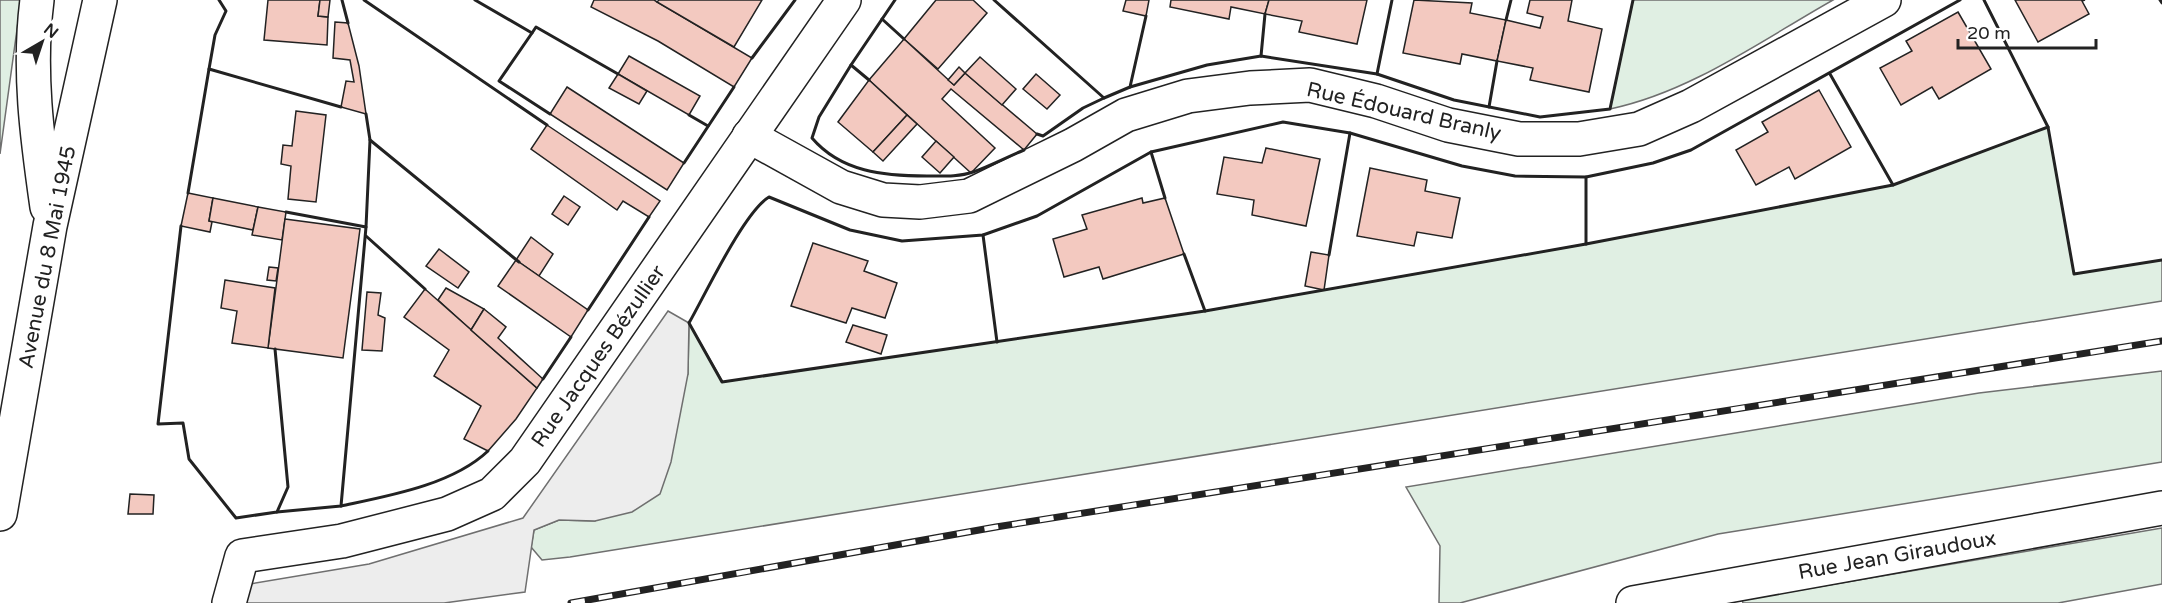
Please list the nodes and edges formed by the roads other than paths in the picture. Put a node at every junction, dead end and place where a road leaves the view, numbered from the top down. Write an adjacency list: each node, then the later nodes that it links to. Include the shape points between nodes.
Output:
1 (37, 0): 6 (street, via 33,113)
2 (100, 0): 6 (street, Avenue du 8 Mai 1945)
3 (844, 0): 5 (street, Rue Jacques Bézullier)
4 (1884, 0): 5 (street, Rue Édouard Branly, via 1691,106 1639,129 1579,139 1519,139 1458,127 1376,101 1310,86 1250,88 1188,96 1126,115 969,196 920,202 883,200 841,187)
5 (749, 136): 9 (street, Rue Jacques Bézullier, via 525,461 492,494 447,514 342,541 242,556)
6 (50, 226): 8 (street, Avenue du 8 Mai 1945)
7 (2162, 508): 10 (street, Rue Jean Giraudoux)
8 (0, 514)
9 (229, 603)
10 (1633, 603)

